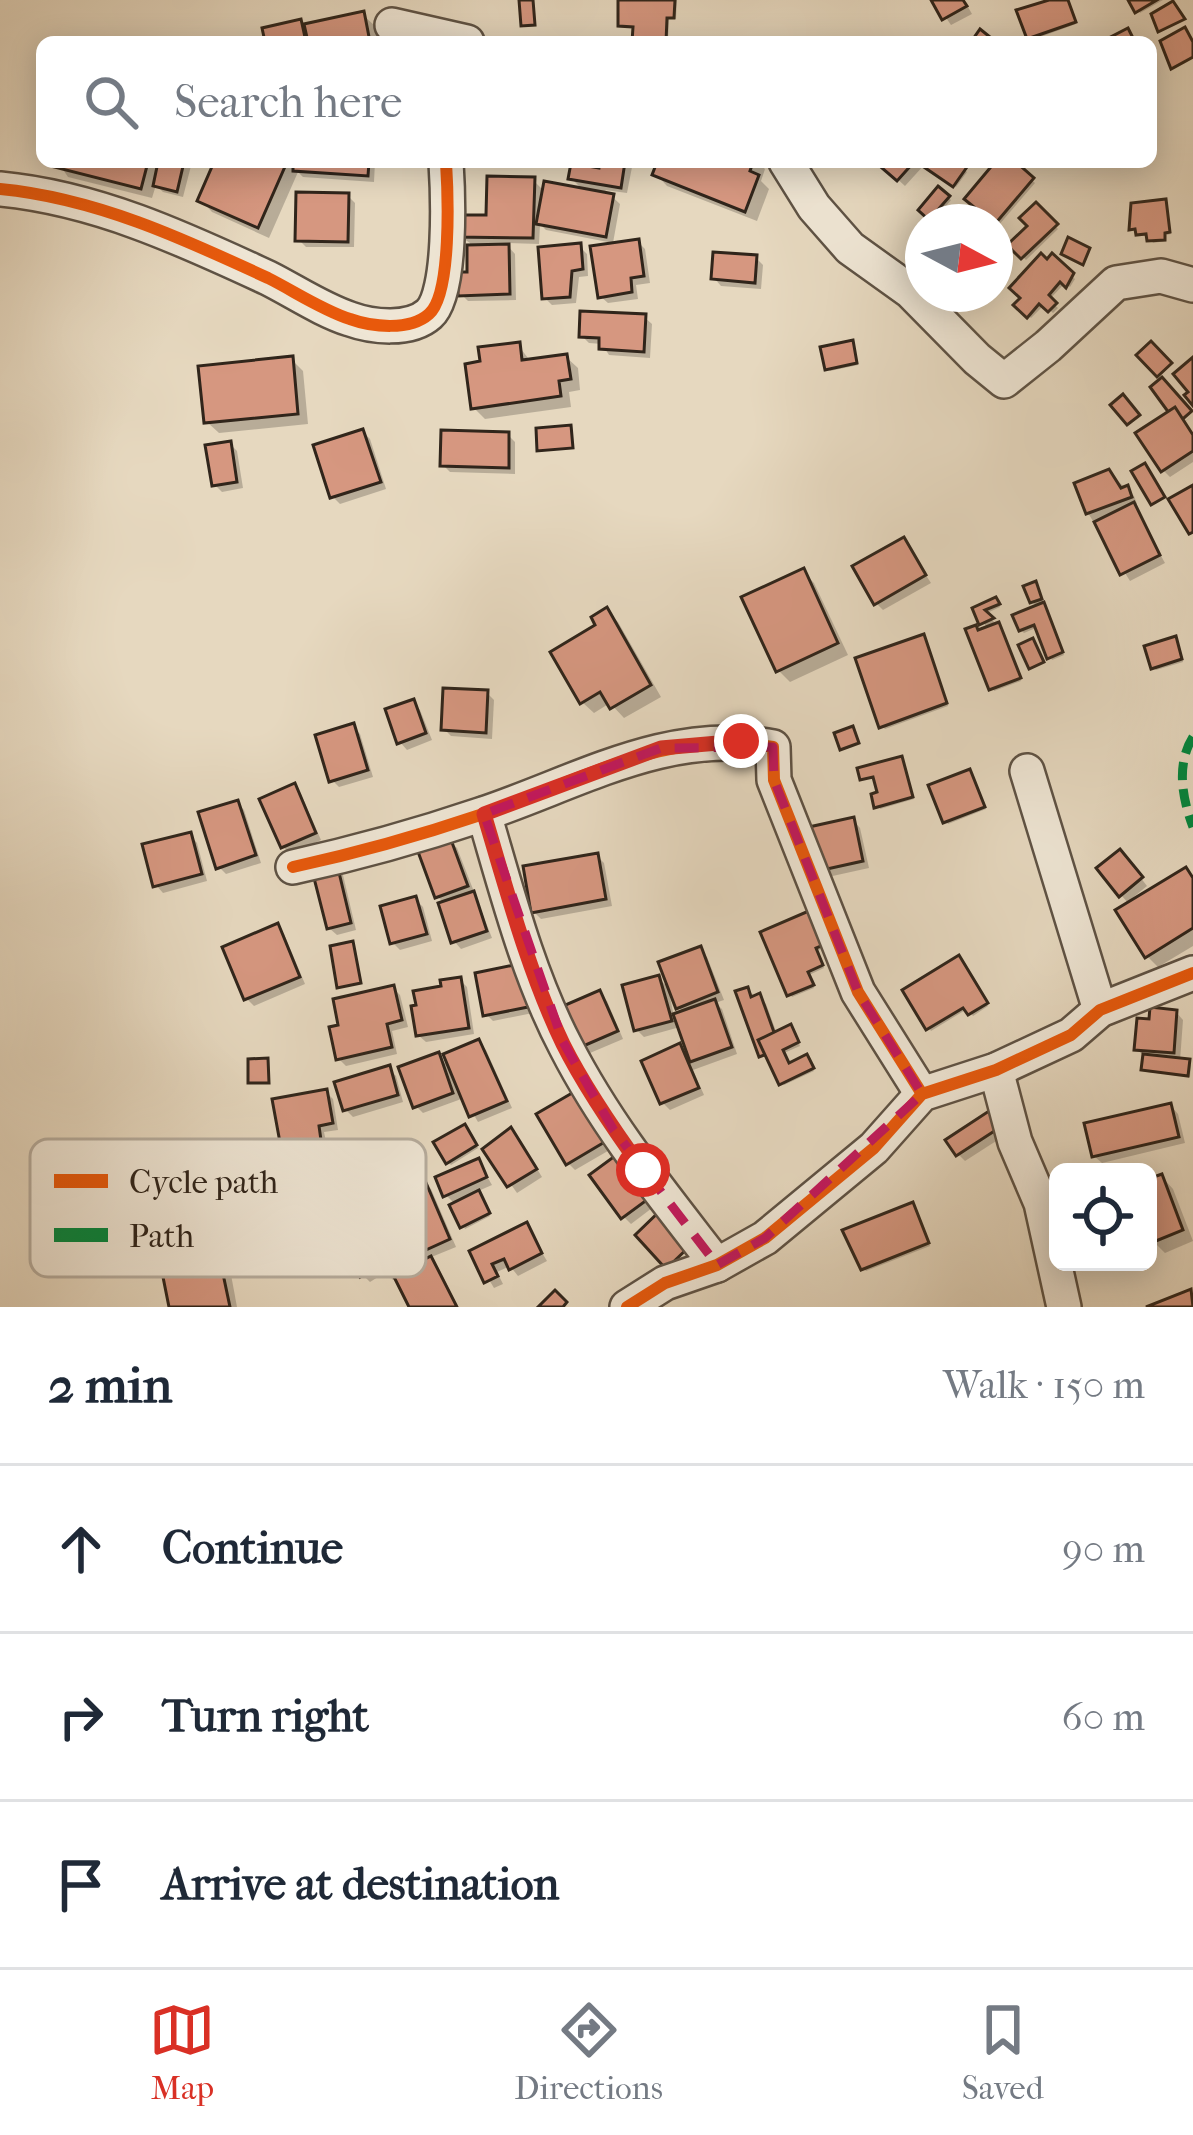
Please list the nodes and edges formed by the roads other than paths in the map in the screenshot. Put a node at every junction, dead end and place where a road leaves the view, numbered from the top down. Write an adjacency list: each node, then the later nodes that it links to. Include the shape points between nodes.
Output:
1 (393, 22): 2 (street)
2 (445, 36)
3 (446, 168): 5 (street, via 440,296 421,320 389,326 350,320 127,218 50,194)
4 (790, 168): 6 (street, via 850,248 910,291 1004,381 1116,283 1161,276)
5 (0, 189)
6 (1193, 285)
7 (1027, 771): 11 (street)
8 (484, 814): 9 (street); 13 (street, via 661,748 741,741 772,747 774,780 858,992); 14 (street, via 563,1042 614,1129)
9 (293, 867)
10 (1193, 973): 11 (street)
11 (1100, 1010): 12 (street, via 1071,1035)
12 (996, 1070): 13 (street); 16 (street, via 1041,1203)
13 (922, 1094): 14 (street, via 874,1148 765,1238)
14 (718, 1265): 15 (street)
15 (627, 1307)
16 (1064, 1307)

